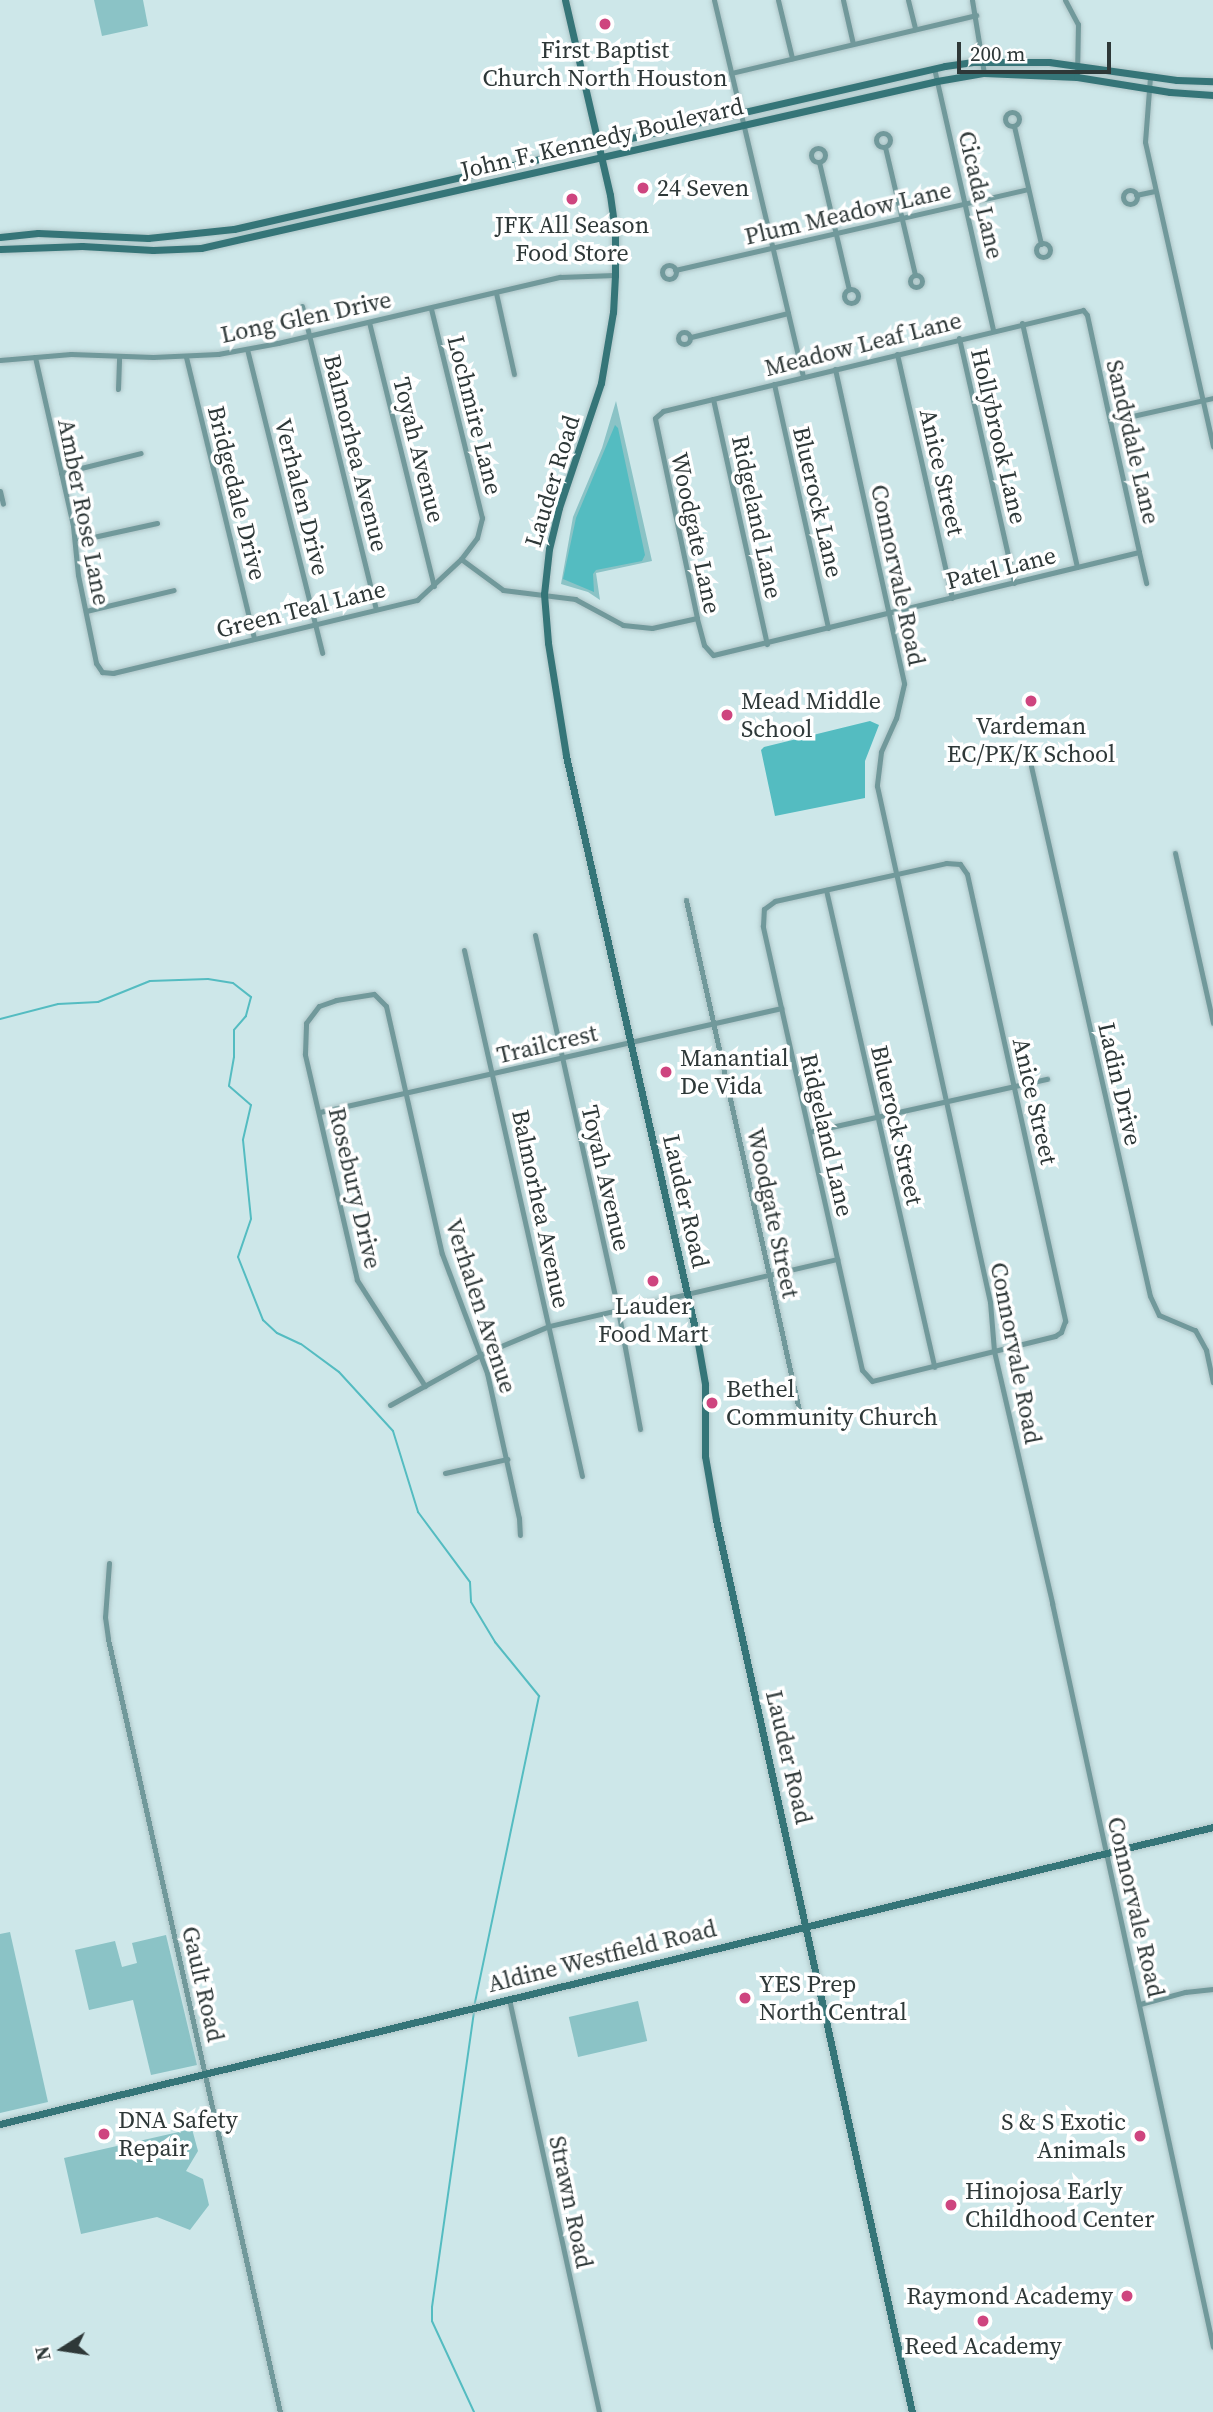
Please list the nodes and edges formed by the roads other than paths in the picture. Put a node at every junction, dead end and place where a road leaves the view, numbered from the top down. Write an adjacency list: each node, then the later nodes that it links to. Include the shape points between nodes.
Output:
1 (565, 0): 26 (main road, Lauder Road)
2 (714, 0): 15 (street)
3 (778, 0): 11 (street)
4 (843, 0): 10 (street)
5 (908, 0): 9 (street)
6 (972, 0): 8 (street)
7 (1065, 0): 13 (street, via 1078,24)
8 (976, 15): 9 (street); 12 (street)
9 (915, 29): 10 (street)
10 (853, 44): 11 (street)
11 (792, 58): 15 (street)
12 (984, 62): 13 (main road, John F. Kennedy Boulevard); 14 (main road, John F. Kennedy Boulevard); 16 (street)
13 (1079, 64): 17 (street); 18 (main road, John F. Kennedy Boulevard)
14 (934, 68): 19 (street, Cicada Lane); 23 (main road, John F. Kennedy Boulevard)
15 (731, 73): 23 (street)
16 (984, 73): 17 (main road, John F. Kennedy Boulevard); 19 (main road, John F. Kennedy Boulevard)
17 (1077, 77): 21 (main road, John F. Kennedy Boulevard)
18 (1150, 77): 20 (main road, John F. Kennedy Boulevard); 21 (street)
19 (937, 81): 24 (main road, John F. Kennedy Boulevard); 35 (street, Cicada Lane)
20 (1213, 81)
21 (1148, 89): 22 (main road, John F. Kennedy Boulevard); 32 (street, via 1145,142)
22 (1213, 95)
23 (741, 112): 24 (street); 26 (main road, John F. Kennedy Boulevard)
24 (744, 125): 28 (main road, John F. Kennedy Boulevard); 42 (street)
25 (1014, 126): 31 (street)
26 (599, 145): 28 (main road, Lauder Road); 30 (main road, John F. Kennedy Boulevard)
27 (885, 147): 36 (street)
28 (602, 158): 34 (main road, John F. Kennedy Boulevard); 45 (main road, Lauder Road, via 613,214)
29 (819, 162): 38 (street)
30 (429, 185): 34 (main road); 37 (main road, John F. Kennedy Boulevard, via 198,235 148,238)
31 (1028, 189): 35 (street, Plum Meadow Lane); 40 (street)
32 (1155, 191): 33 (street); 72 (street)
33 (1136, 195)
34 (432, 197): 41 (main road, John F. Kennedy Boulevard, via 201,248)
35 (965, 204): 36 (street, Plum Meadow Lane); 55 (street, Cicada Lane)
36 (901, 218): 38 (street, Plum Meadow Lane); 46 (street)
37 (31, 233): 39 (main road, John F. Kennedy Boulevard); 41 (main road)
38 (836, 233): 42 (street, Plum Meadow Lane); 47 (street)
39 (0, 237)
40 (1041, 244)
41 (32, 247): 43 (main road, John F. Kennedy Boulevard)
42 (773, 248): 44 (street, Plum Meadow Lane); 52 (street)
43 (0, 249)
44 (676, 270)
45 (615, 275): 48 (street, Long Glen Drive, via 560,277); 90 (main road, Lauder Road, via 601,383 554,524)
46 (915, 275)
47 (849, 290)
48 (496, 293): 50 (street, Long Glen Drive); 66 (street)
49 (302, 306): 56 (street, Balmorhea Avenue)
50 (431, 308): 53 (street, Long Glen Drive); 81 (street, Lochmire Lane, via 482,518)
51 (1083, 310): 54 (street, Meadow Leaf Lane); 74 (street, Sandydale Lane)
52 (788, 313): 57 (street); 67 (street)
53 (369, 322): 56 (street, Long Glen Drive); 88 (street, Toyah Avenue)
54 (1023, 323): 55 (street, Meadow Leaf Lane); 85 (street)
55 (993, 330): 58 (street, Meadow Leaf Lane)
56 (309, 336): 59 (street, Long Glen Drive); 92 (street, Balmorhea Avenue)
57 (691, 337)
58 (959, 338): 60 (street, Meadow Leaf Lane); 86 (street, Hollybrook Lane)
59 (247, 349): 63 (street, Long Glen Drive); 96 (street, Verhalen Drive)
60 (897, 354): 65 (street, Meadow Leaf Lane); 91 (street, Anice Street)
61 (119, 356): 62 (street, Long Glen Drive); 63 (street, Long Glen Drive); 69 (street)
62 (35, 357): 64 (street, Long Glen Drive); 77 (street, Amber Rose Lane)
63 (186, 357): 98 (street, Bridgedale Drive)
64 (0, 360)
65 (835, 369): 67 (street, Meadow Leaf Lane); 94 (street, Connorvale Road)
66 (514, 374)
67 (803, 377): 68 (street, Meadow Leaf Lane)
68 (774, 384): 71 (street, Meadow Leaf Lane); 97 (street, Bluerock Lane)
69 (118, 389)
70 (1213, 398): 72 (street)
71 (713, 399): 73 (street, Meadow Leaf Lane, via 663,411); 99 (street, Ridgeland Lane)
72 (1202, 400): 74 (street); 75 (street)
73 (655, 418): 95 (street, Woodgate Lane)
74 (1110, 421): 83 (street, Sandydale Lane)
75 (1213, 447)
76 (141, 453): 77 (street)
77 (61, 473): 82 (street, Amber Rose Lane)
78 (0, 491): 79 (street)
79 (3, 503)
80 (158, 523): 82 (street)
81 (480, 531): 84 (street, Green Teal Lane)
82 (75, 541): 93 (street, Amber Rose Lane)
83 (1139, 552): 85 (street, Patel Lane); 87 (street, Sandydale Lane)
84 (461, 559): 88 (street, Green Teal Lane); 90 (street, via 503,590)
85 (1077, 567): 86 (street, Patel Lane)
86 (1014, 583): 91 (street, Patel Lane)
87 (1146, 583)
88 (434, 586): 92 (street, Green Teal Lane, via 417,600)
89 (174, 590): 93 (street)
90 (544, 594): 95 (street, via 575,599 608,619 633,627 652,628); 114 (main road, Lauder Road, via 566,756)
91 (952, 598): 94 (street, Patel Lane)
92 (376, 609): 96 (street, Green Teal Lane)
93 (86, 611): 102 (street, Amber Rose Lane, via 96,663)
94 (890, 613): 97 (street, Patel Lane); 105 (street, Connorvale Road, via 904,684 897,718 881,752 877,786)
95 (697, 618): 101 (street, Woodgate Lane)
96 (315, 625): 98 (street, Green Teal Lane); 100 (street, Verhalen Drive)
97 (828, 628): 99 (street, Patel Lane)
98 (254, 638): 102 (street, Green Teal Lane)
99 (767, 643): 101 (street, Patel Lane, via 717,656)
100 (322, 653)
101 (709, 653)
102 (102, 672)
103 (1031, 766): 132 (street, Ladin Drive, via 1150,1296 1159,1315 1195,1330 1206,1350)
104 (1175, 853): 112 (street)
105 (895, 874): 106 (street); 118 (street, Anice Street, via 946,863 961,866 967,874); 120 (street, Connorvale Road)
106 (827, 890): 110 (street, Ridgeland Lane, via 775,901 764,909 763,926); 122 (street, Bluerock Street)
107 (686, 900): 113 (street, Woodgate Street)
108 (535, 935): 115 (street, Toyah Avenue)
109 (464, 950): 116 (street, Balmorhea Avenue)
110 (781, 1008): 113 (street, Trailcrest); 123 (street, Ridgeland Lane)
111 (306, 1023): 119 (street, Verhalen Avenue, via 319,1006 374,994 386,1006); 121 (street, Rosebury Drive, via 305,1055)
112 (1213, 1023)
113 (713, 1024): 114 (street, Trailcrest); 125 (street, Woodgate Street)
114 (631, 1042): 115 (street, Trailcrest); 126 (main road, Lauder Road)
115 (561, 1058): 116 (street, Trailcrest); 127 (street, Toyah Avenue)
116 (494, 1073): 119 (street, Trailcrest); 128 (street, Balmorhea Avenue)
117 (1047, 1079): 118 (street)
118 (1014, 1086): 120 (street); 129 (street, Anice Street, via 1065,1321 1061,1332 1049,1338)
119 (407, 1092): 121 (street, Trailcrest); 130 (street, Verhalen Avenue, via 442,1254)
120 (946, 1102): 122 (street); 129 (street, Connorvale Road, via 990,1303)
121 (320, 1112): 133 (street, Rosebury Drive, via 357,1280)
122 (877, 1117): 123 (street); 131 (street, Bluerock Street)
123 (809, 1132): 124 (street, Ridgeland Lane)
124 (837, 1259): 125 (street); 131 (street, Ridgeland Lane, via 867,1379)
125 (769, 1275): 126 (street); 135 (street, Woodgate Street)
126 (688, 1295): 127 (street); 144 (main road, Lauder Road, via 705,1384 707,1477)
127 (618, 1310): 128 (street); 136 (street, Toyah Avenue)
128 (549, 1326): 130 (street); 139 (street, Balmorhea Avenue)
129 (994, 1351): 131 (street); 143 (street, Connorvale Road)
130 (482, 1354): 133 (street); 137 (street, Verhalen Avenue)
131 (934, 1367)
132 (1213, 1382)
133 (425, 1386): 134 (street)
134 (390, 1405)
135 (799, 1410)
136 (640, 1429)
137 (507, 1459): 138 (street); 140 (street, Verhalen Avenue)
138 (445, 1473)
139 (582, 1476)
140 (520, 1535)
141 (109, 1563): 148 (street, Gault Road, via 108,1639)
142 (1213, 1827): 143 (main road, Aldine Westfield Road)
143 (1106, 1854): 144 (main road, Aldine Westfield Road); 147 (street, Connorvale Road)
144 (807, 1925): 146 (main road, Aldine Westfield Road); 153 (main road, Lauder Road)
145 (1213, 1989): 147 (street)
146 (509, 1999): 148 (main road, Aldine Westfield Road); 152 (street, Strawn Road)
147 (1140, 2004): 150 (street, Connorvale Road)
148 (205, 2073): 149 (main road, Aldine Westfield Road); 151 (street, Gault Road)
149 (0, 2124)
150 (1213, 2347)
151 (281, 2412)
152 (599, 2412)
153 (912, 2412)

